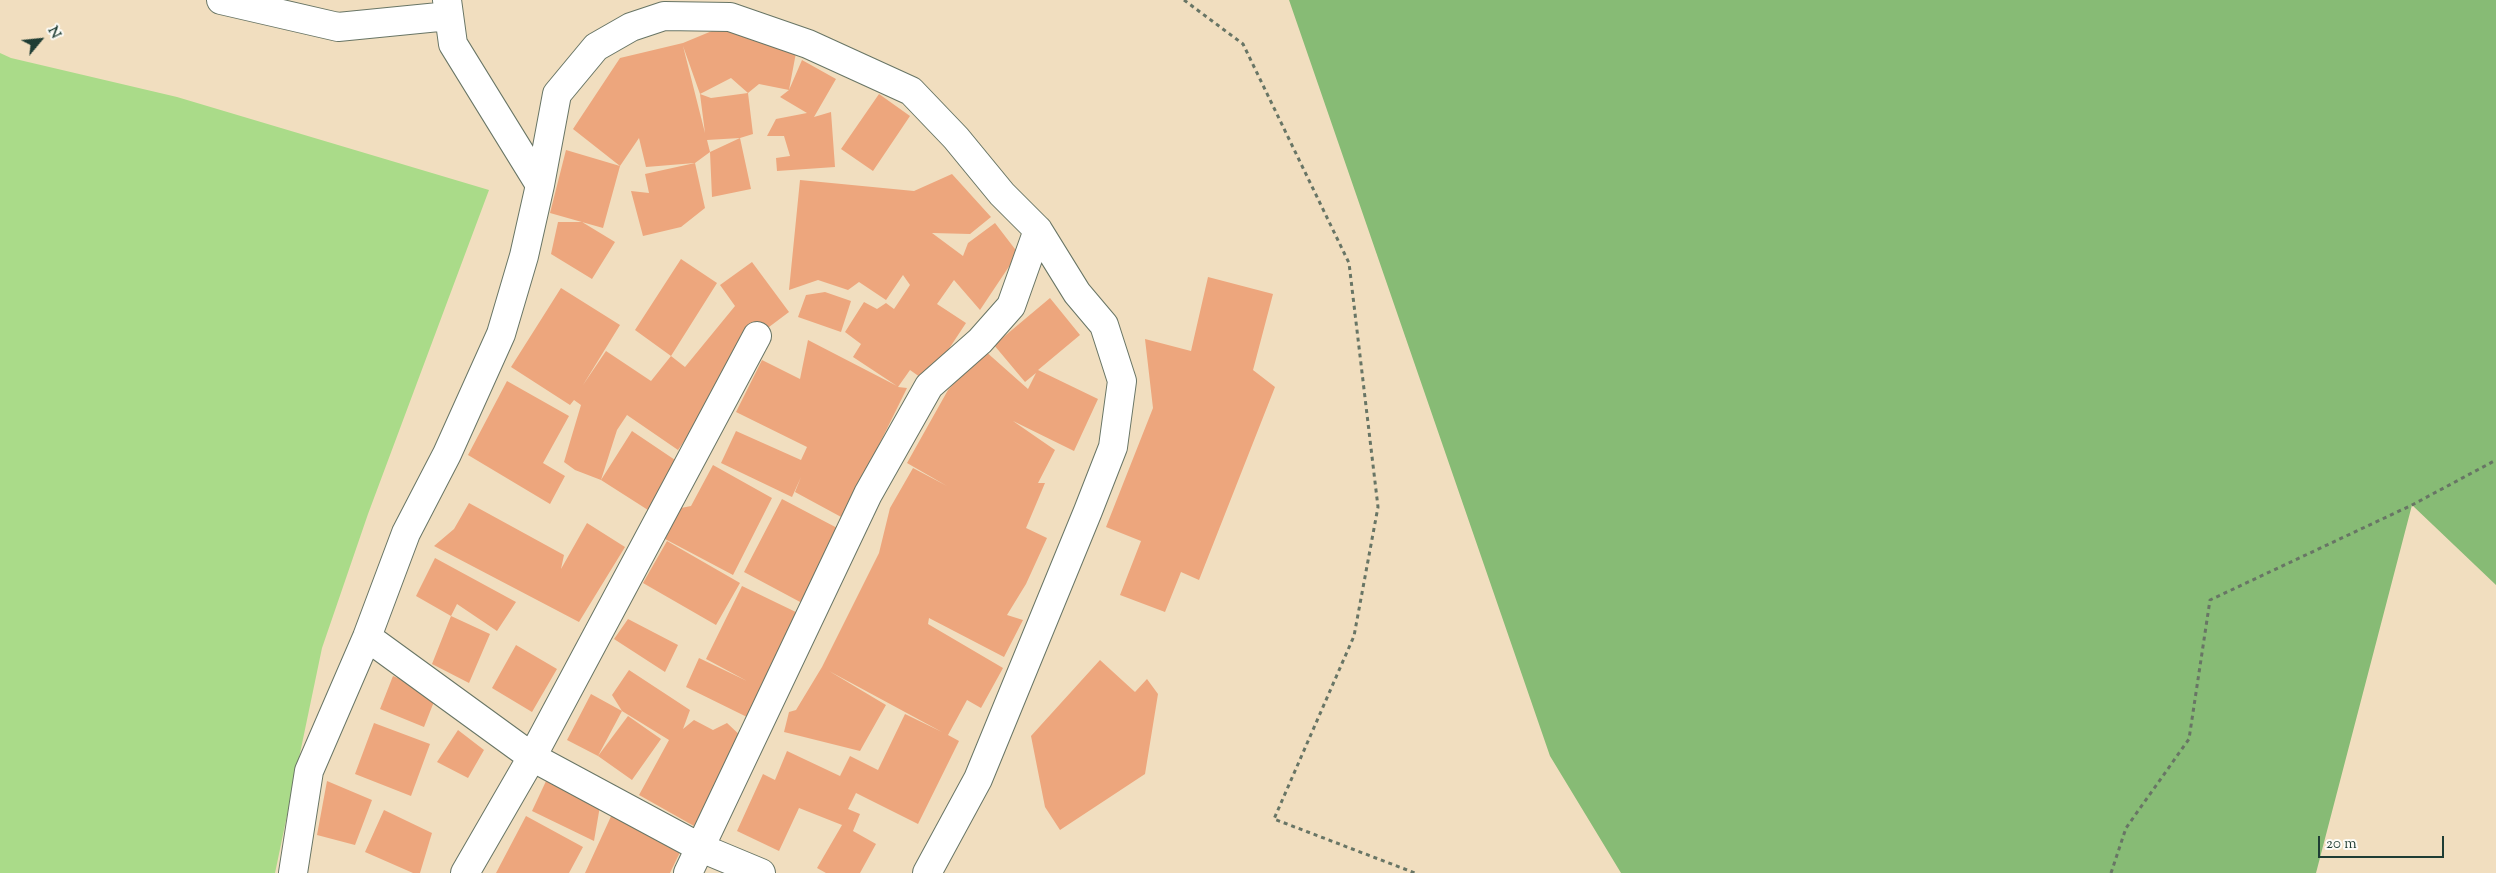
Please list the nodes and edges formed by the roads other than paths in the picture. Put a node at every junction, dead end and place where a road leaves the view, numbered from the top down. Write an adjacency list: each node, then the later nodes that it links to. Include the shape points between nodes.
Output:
1 (220, 0): 2 (street, via 338,27)
2 (448, 8): 3 (street, via 452,44)
3 (540, 185): 4 (street, via 557,94 596,47 631,27 664,16 730,17 808,44 911,91); 6 (street, via 501,334 447,454 406,533)
4 (1038, 230): 8 (street, via 1011,306 980,341 929,386 868,494); 13 (street, via 1077,293 1104,325 1122,382 1113,447 978,779)
5 (757, 336): 7 (street)
6 (366, 637): 7 (street); 9 (street, via 309,771)
7 (532, 757): 8 (street); 10 (street)
8 (701, 848): 11 (street); 12 (street)
9 (294, 873)
10 (465, 873)
11 (688, 873)
12 (761, 873)
13 (927, 873)

